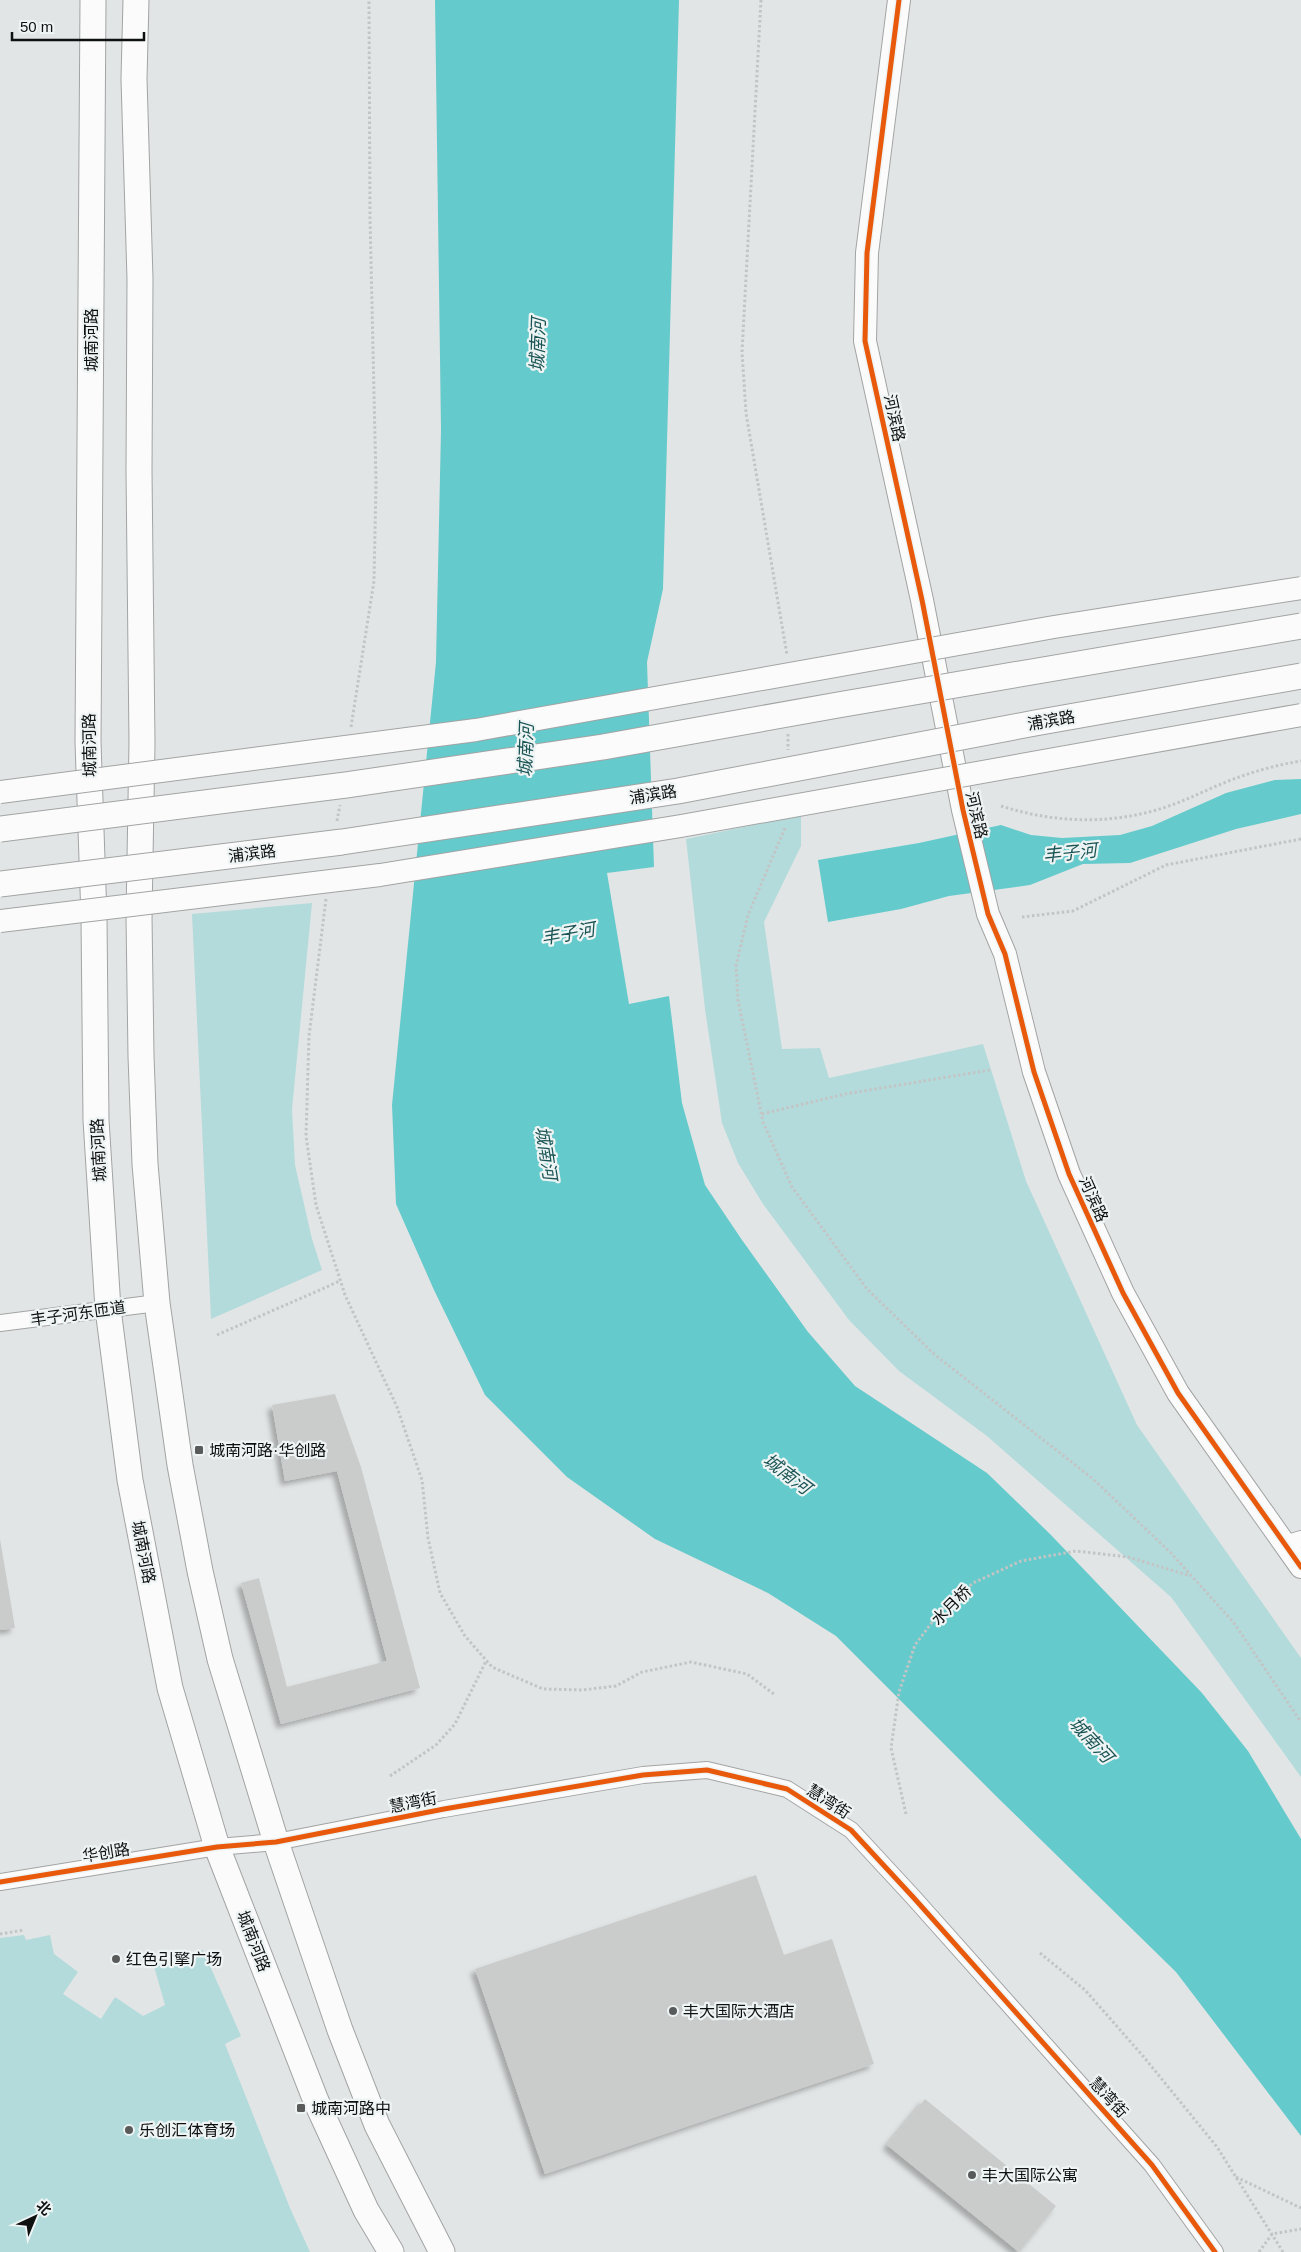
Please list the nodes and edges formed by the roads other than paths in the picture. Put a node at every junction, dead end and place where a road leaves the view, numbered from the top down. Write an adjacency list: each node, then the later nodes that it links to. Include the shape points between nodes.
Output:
1 (93, 0): 13 (main road, 城南河路, via 88,742 96,1120)
2 (136, 0): 12 (main road, via 134,79 140,279 141,1056 145,1164)
3 (899, 0): 15 (street, 河滨路, via 867,253 865,341 922,600 962,810 988,914 1005,954 1034,1072 1069,1174 1123,1293 1178,1392)
4 (1301, 588): 8 (street, bridge, via 1054,627 476,730)
5 (1301, 626): 9 (main road, bridge, via 603,747 346,785)
6 (1301, 676): 10 (main road, 浦滨路, bridge, via 668,792 342,842)
7 (1301, 715): 11 (street, bridge, via 681,826 380,875)
8 (0, 792)
9 (0, 829)
10 (0, 884)
11 (0, 921)
12 (157, 1302): 13 (street, 丰子河东匝道); 17 (main road, via 180,1465 200,1571 220,1659)
13 (108, 1309): 14 (street, 丰子河东匝道); 18 (main road, 城南河路, via 130,1480 170,1688)
14 (0, 1323)
15 (1293, 1541): 16 (street, 河滨路)
16 (1301, 1567)
17 (276, 1842): 18 (street, 慧湾街); 21 (main road, via 340,2030 378,2125); 22 (street, 慧湾街, via 643,1775 707,1770 787,1788 851,1830 913,1897 1152,2165)
18 (217, 1846): 19 (street, 华创路); 20 (main road, 城南河路, via 316,2101 366,2210)
19 (0, 1882)
20 (391, 2252)
21 (442, 2252)
22 (1215, 2252)

